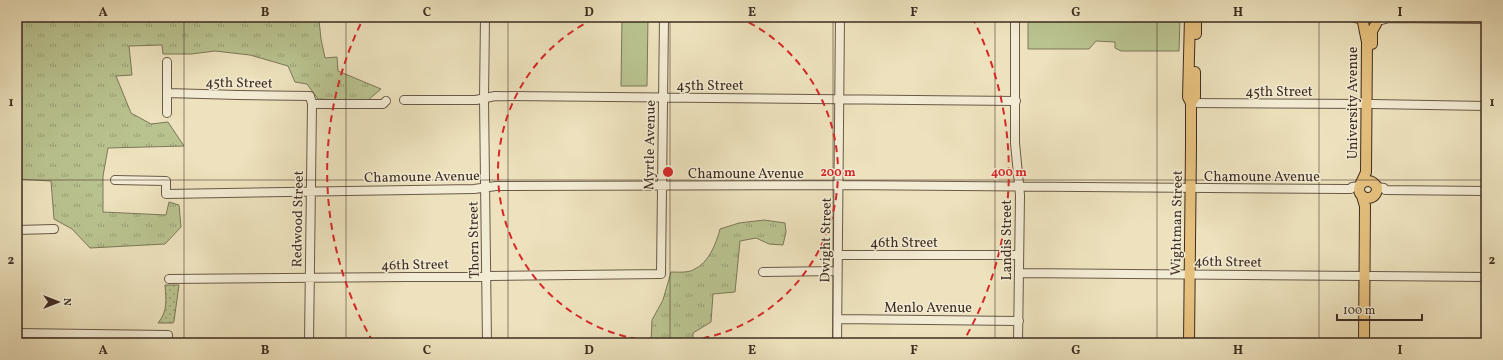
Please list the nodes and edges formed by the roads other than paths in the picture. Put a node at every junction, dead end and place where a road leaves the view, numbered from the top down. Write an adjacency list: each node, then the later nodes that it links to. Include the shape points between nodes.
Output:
1 (485, 17): 19 (street, Thorn Street)
2 (664, 17): 16 (street, Myrtle Avenue)
3 (840, 17): 17 (street, Dwight Street)
4 (1015, 17): 21 (street, Landis Street)
5 (1190, 17): 22 (main road, Wightman Street, via 1188,97)
6 (1198, 17): 22 (main road, Wightman Street, via 1195,97)
7 (1323, 17): 8 (street)
8 (1351, 17): 11 (street)
9 (1388, 17): 10 (street); 12 (street)
10 (1486, 19)
11 (1362, 20): 12 (main road, via 1371,26); 24 (main road, University Avenue, via 1366,42)
12 (1378, 21): 24 (main road, University Avenue, via 1372,31)
13 (168, 62): 14 (street)
14 (167, 93): 15 (street, 45th Street); 26 (street)
15 (310, 96): 23 (street, Redwood Street)
16 (663, 98): 17 (street, 45th Street); 19 (street, 45th Street, via 495,96); 29 (street, Myrtle Avenue)
17 (839, 99): 21 (street, 45th Street); 28 (street, Dwight Street)
18 (404, 100): 19 (street, 45th Street)
19 (484, 100): 31 (street, Thorn Street)
20 (386, 101): 23 (street, via 383,104)
21 (1016, 101): 30 (street, Landis Street, via 1015,143)
22 (1191, 103): 24 (street, 45th Street); 32 (main road, Wightman Street)
23 (312, 104): 36 (street, Redwood Street)
24 (1369, 104): 25 (street, 45th Street); 33 (main road, University Avenue, via 1366,172); 34 (main road, University Avenue, via 1371,168)
25 (1486, 106)
26 (167, 113)
27 (115, 180): 36 (street, Chamoune Avenue, via 166,181 166,194)
28 (838, 185): 29 (street, Chamoune Avenue); 30 (street, Chamoune Avenue); 39 (street, Dwight Street)
29 (662, 186): 31 (street, Chamoune Avenue); 44 (street, Myrtle Avenue)
30 (1019, 187): 32 (street, Chamoune Avenue); 40 (street, Landis Street)
31 (485, 188): 36 (street, Chamoune Avenue); 46 (street, Thorn Street)
32 (1191, 188): 33 (street, Chamoune Avenue); 45 (main road, Wightman Street)
33 (1359, 190): 34 (main road, via 1367,198); 34 (main road, via 1369,181); 47 (main road, University Avenue, via 1365,206)
34 (1377, 190): 35 (street); 47 (main road, University Avenue, via 1370,206)
35 (1486, 191)
36 (310, 192): 48 (street, Redwood Street)
37 (17, 230): 38 (street)
38 (54, 230)
39 (838, 255): 40 (street, 46th Street); 42 (street, Dwight Street)
40 (1019, 255): 43 (street, Landis Street)
41 (763, 272): 42 (street)
42 (837, 272): 51 (street, Dwight Street)
43 (1019, 273): 45 (street, 46th Street); 52 (street, Landis Street)
44 (661, 274): 46 (street, 46th Street)
45 (1190, 274): 47 (street, 46th Street); 59 (main road, Wightman Street)
46 (486, 275): 48 (street, 46th Street); 56 (street, Thorn Street)
47 (1368, 276): 49 (street, 46th Street); 60 (main road, University Avenue); 61 (main road, University Avenue)
48 (309, 277): 50 (street, 46th Street); 55 (street, Redwood Street)
49 (1486, 277)
50 (169, 279)
51 (837, 319): 52 (street, Menlo Avenue); 57 (street, Dwight Street)
52 (1018, 321): 58 (street, Landis Street)
53 (17, 333): 54 (street)
54 (168, 339)
55 (309, 343)
56 (487, 343)
57 (836, 343)
58 (1018, 343)
59 (1189, 343)
60 (1364, 343)
61 (1370, 343)

